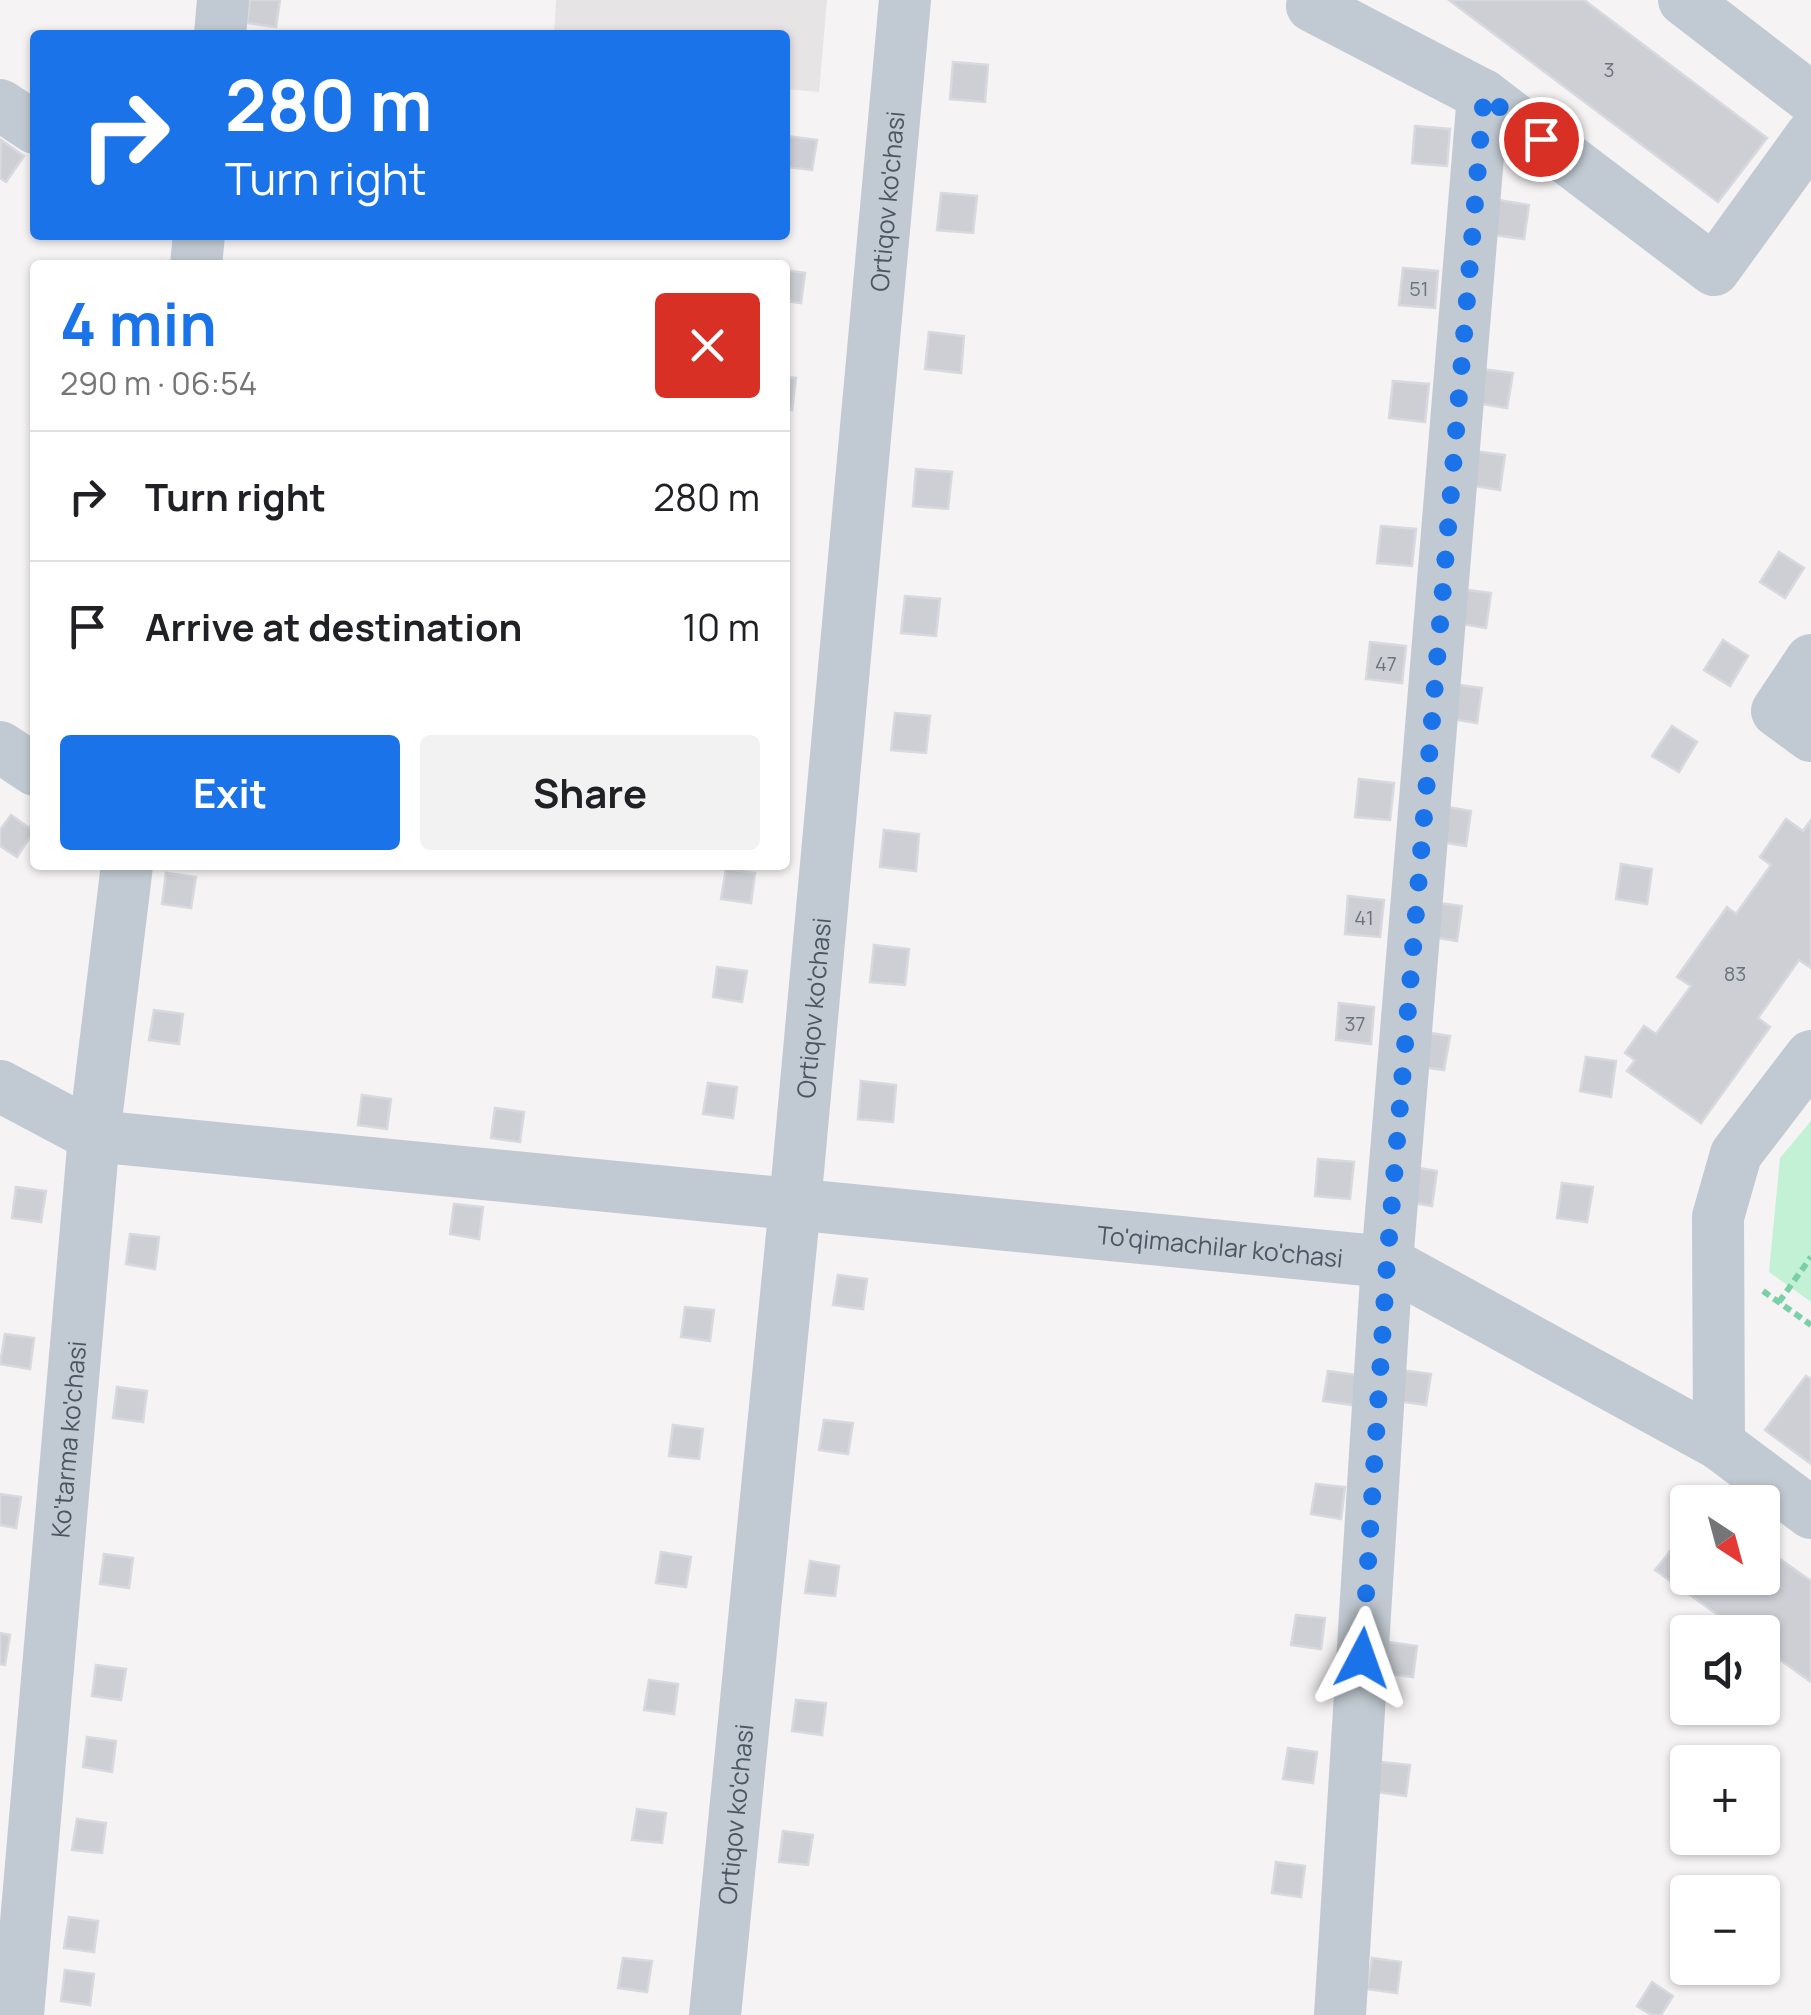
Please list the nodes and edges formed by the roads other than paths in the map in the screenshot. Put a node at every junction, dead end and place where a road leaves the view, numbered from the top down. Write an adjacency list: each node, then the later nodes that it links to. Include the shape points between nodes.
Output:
1 (223, 0): 5 (street)
2 (905, 0): 19 (street, Ortiqov ko'chasi)
3 (1312, 6): 6 (street)
4 (1707, 7): 7 (street)
5 (220, 30)
6 (1484, 95): 10 (street, via 1714,270); 20 (street)
7 (1811, 98)
8 (0, 105): 9 (street)
9 (30, 125)
10 (1811, 136)
11 (1811, 660): 12 (street, via 1777,711)
12 (1811, 736)
13 (0, 747): 14 (street)
14 (30, 767)
15 (126, 870): 18 (street, Ko'tarma ko'chasi)
16 (1811, 1056): 21 (street, via 1736,1154 1718,1216)
17 (0, 1086): 18 (street)
18 (94, 1136): 19 (street, To'qimachilar ko'chasi); 23 (street, Ko'tarma ko'chasi)
19 (795, 1204): 20 (street, To'qimachilar ko'chasi); 24 (street, Ortiqov ko'chasi)
20 (1387, 1262): 21 (street, To'qimachilar ko'chasi); 25 (street)
21 (1719, 1444): 22 (street, To'qimachilar ko'chasi)
22 (1811, 1514)
23 (18, 2015)
24 (715, 2015)
25 (1340, 2015)

